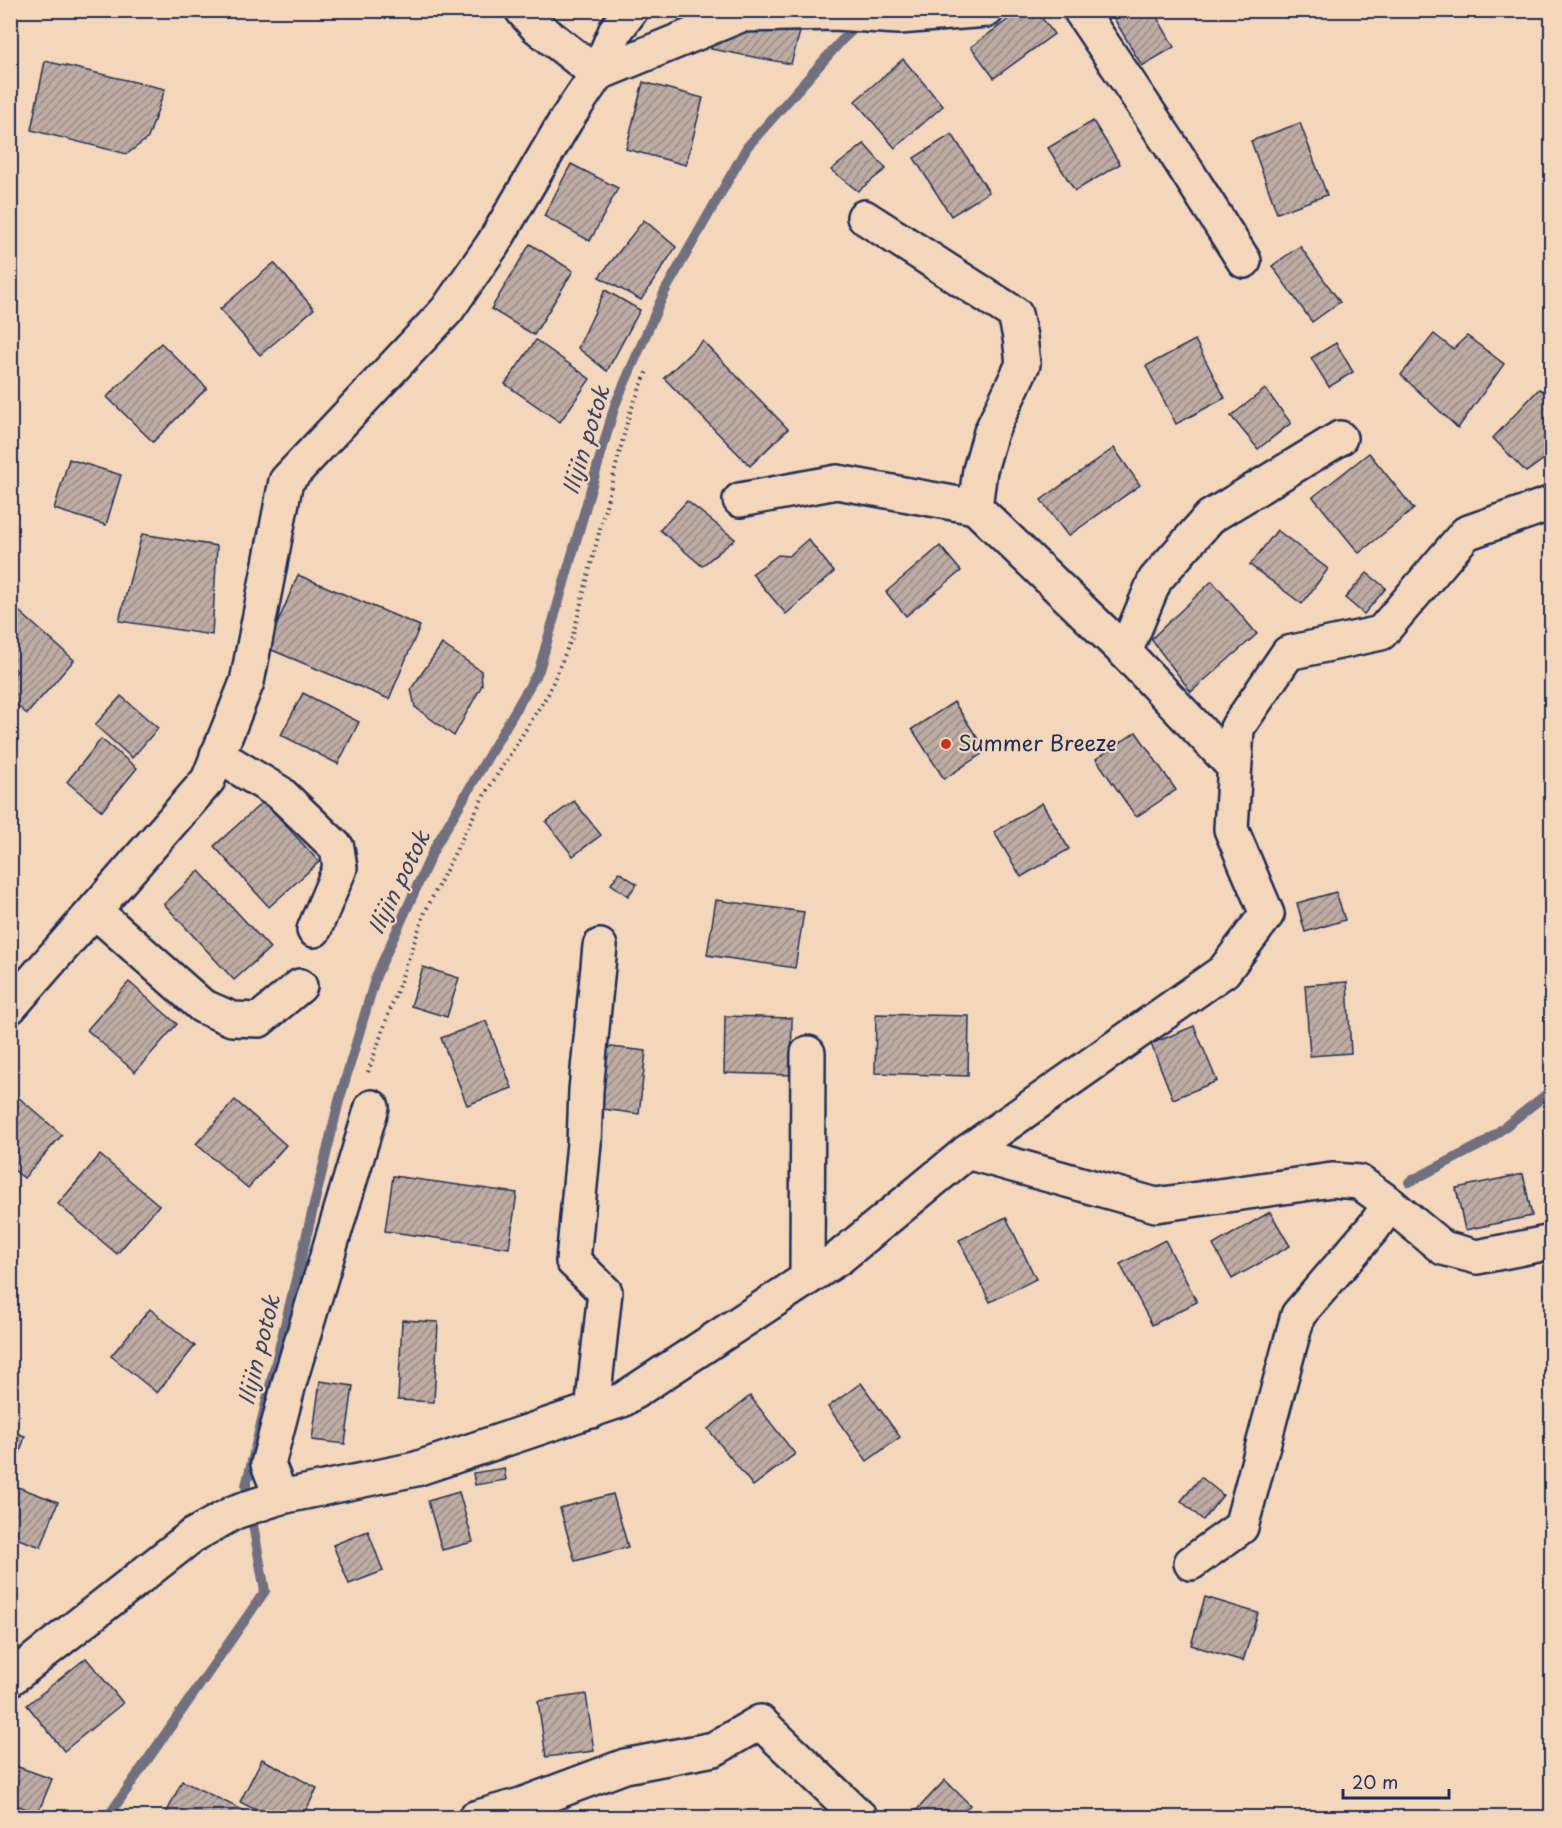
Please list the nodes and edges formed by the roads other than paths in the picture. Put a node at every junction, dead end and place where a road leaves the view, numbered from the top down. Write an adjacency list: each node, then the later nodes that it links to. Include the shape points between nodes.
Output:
1 (522, 10): 5 (street, via 536,26)
2 (631, 10): 5 (street, via 616,30)
3 (987, 10): 5 (street, via 899,17 833,13 741,15)
4 (1080, 10): 7 (street)
5 (597, 74): 13 (street, via 493,244 447,310 286,481 247,682)
6 (864, 217): 11 (street, via 1015,314 1023,364 991,432)
7 (1244, 261)
8 (1340, 438): 12 (street, via 1210,517 1155,580)
9 (740, 500): 11 (street, via 837,482)
10 (1551, 503): 14 (street, via 1466,533 1382,633 1288,654 1237,728)
11 (975, 507): 12 (street)
12 (1125, 652): 14 (street)
13 (217, 755): 15 (street, via 208,780); 16 (street, via 280,793 337,848 340,868)
14 (1234, 767): 22 (street, via 1231,829 1267,914 1224,971)
15 (95, 911): 18 (street, via 202,1006 232,1020 259,1020); 19 (street)
16 (314, 930)
17 (600, 946): 26 (street, via 573,1261 605,1292)
18 (300, 986)
19 (14, 995)
20 (808, 1053): 25 (street)
21 (372, 1107): 27 (street, via 268,1464)
22 (967, 1152): 23 (street, via 1156,1205 1332,1180 1359,1182); 25 (street, via 840,1257)
23 (1390, 1204): 24 (street, via 1443,1248 1477,1257); 28 (street, via 1298,1315 1240,1527)
24 (1551, 1242)
25 (807, 1278): 26 (street, via 622,1400)
26 (592, 1411): 27 (street, via 416,1469)
27 (280, 1498): 29 (street, via 235,1512 192,1536)
28 (1191, 1563)
29 (10, 1678)
30 (475, 1818): 31 (street, via 625,1766 714,1749 760,1722)
31 (861, 1818)

